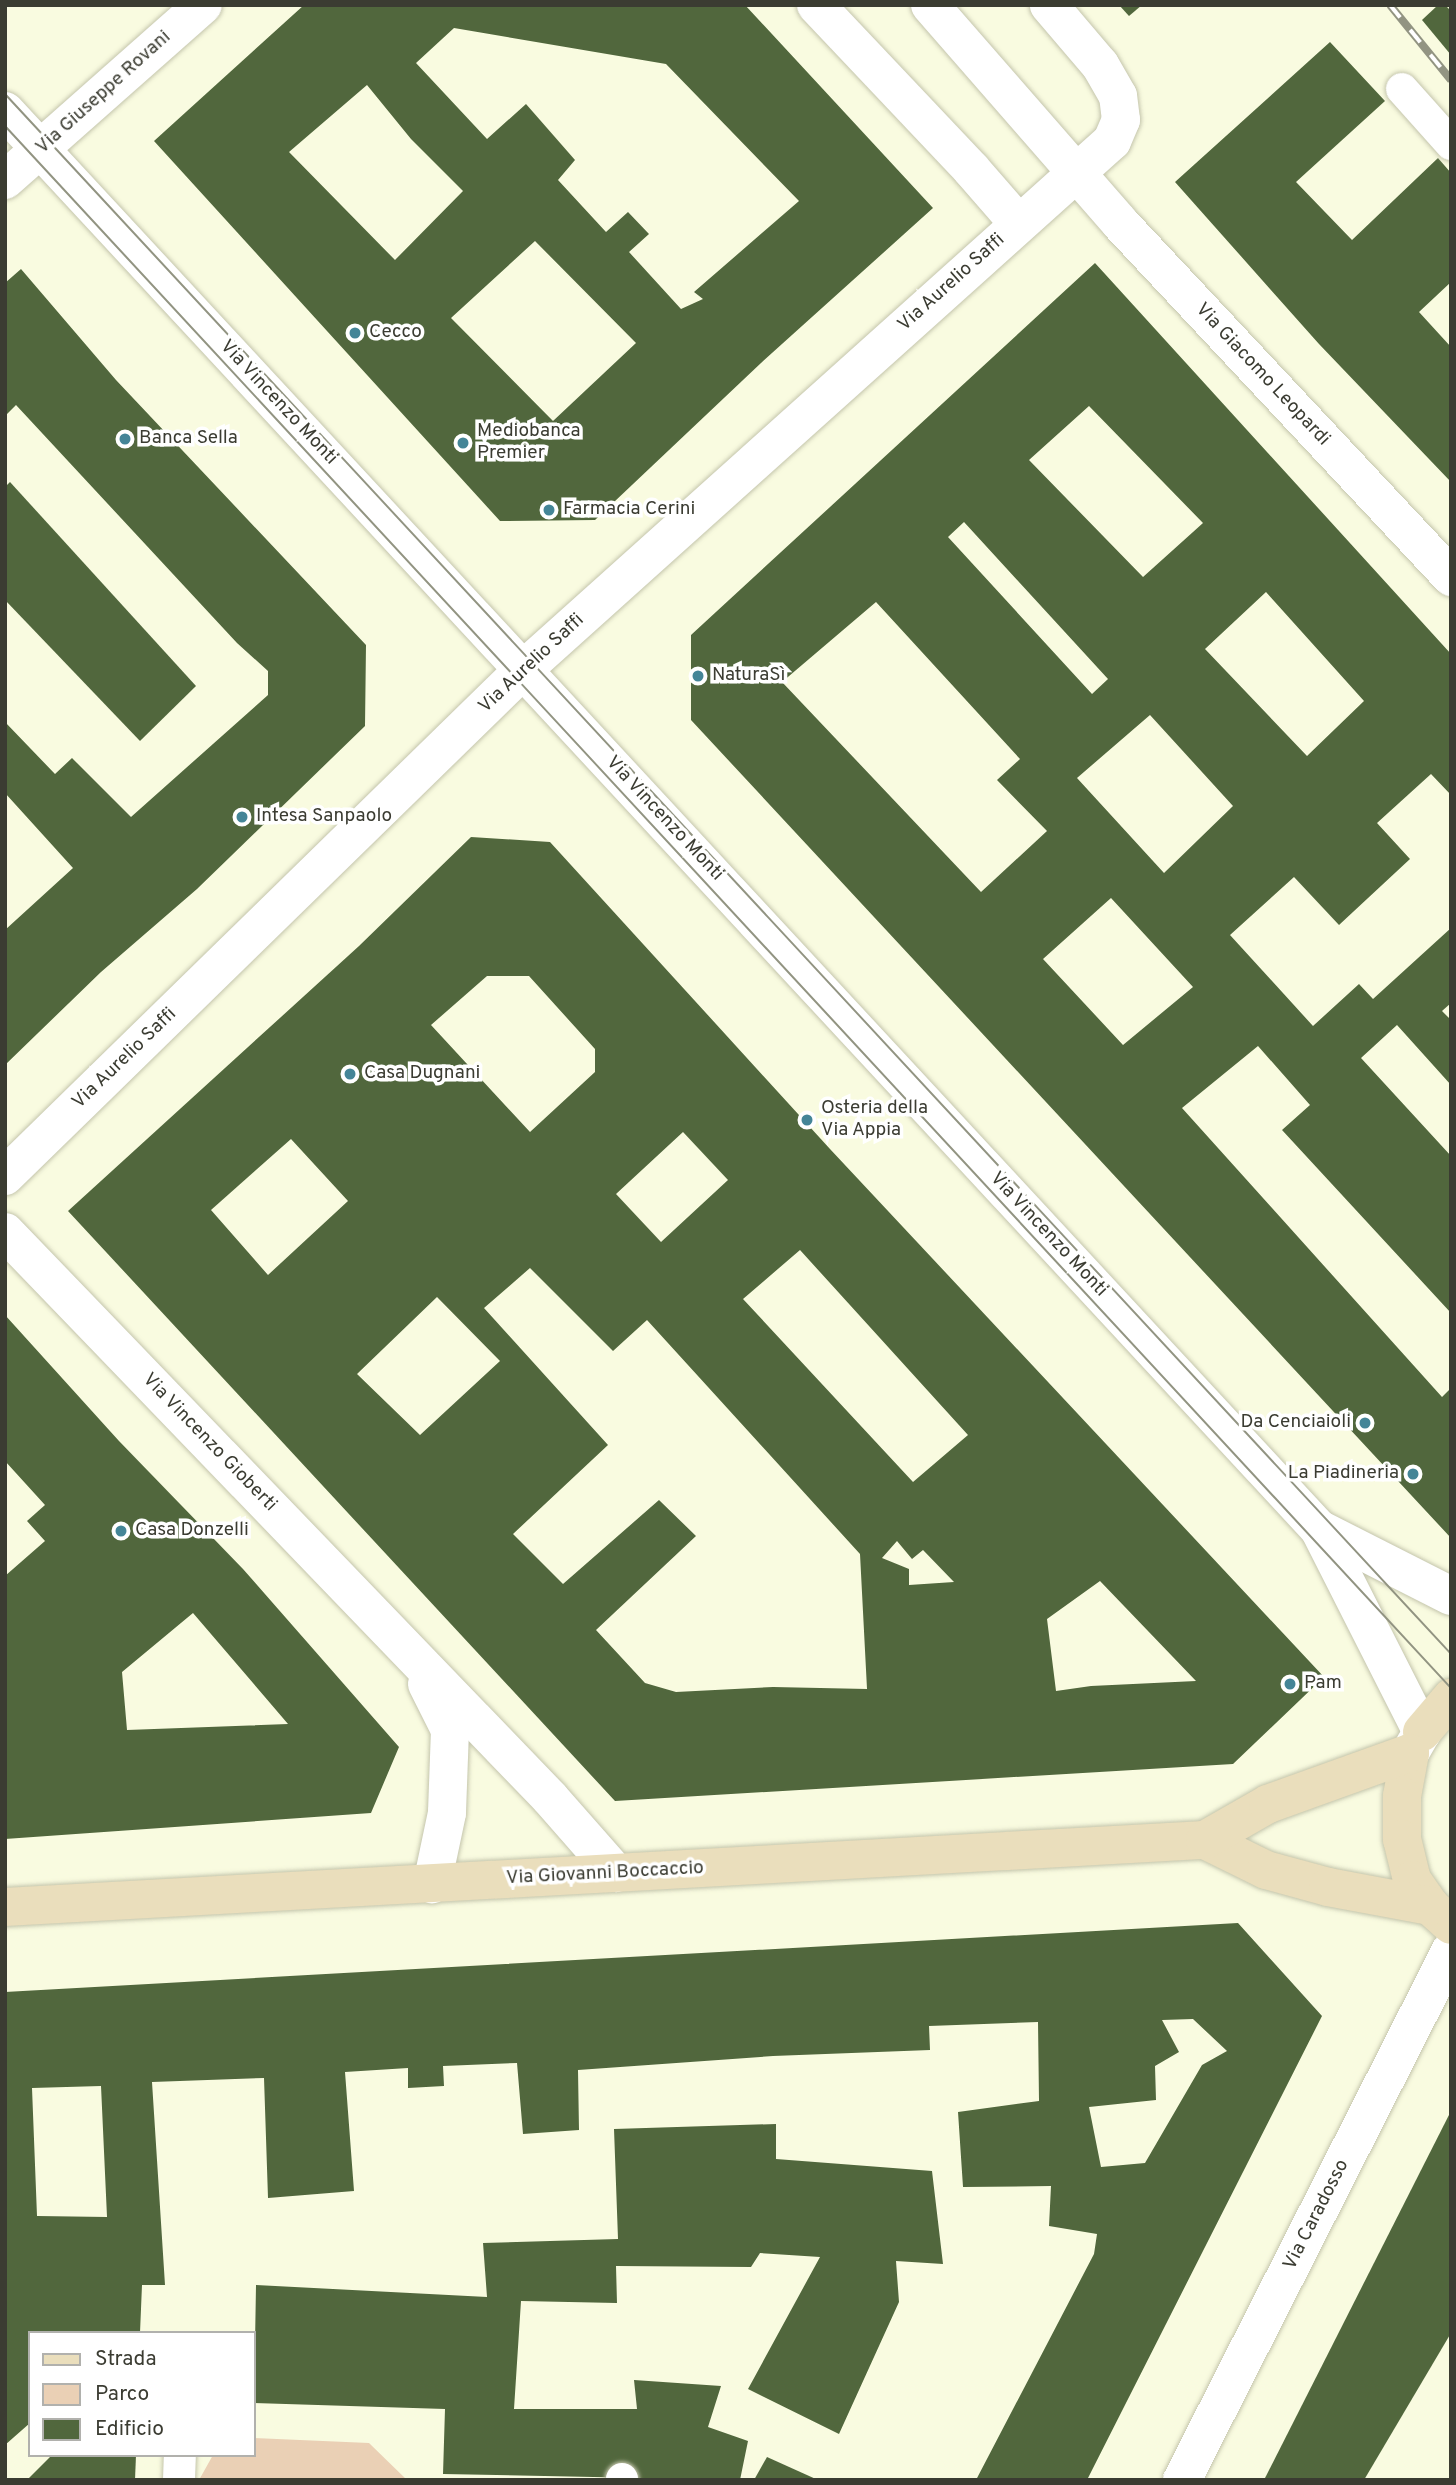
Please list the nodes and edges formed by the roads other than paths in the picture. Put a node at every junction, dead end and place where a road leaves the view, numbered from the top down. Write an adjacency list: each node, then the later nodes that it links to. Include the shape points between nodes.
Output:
1 (202, 5): 8 (street, Via Giuseppe Rovani)
2 (816, 5): 11 (street)
3 (930, 5): 9 (street, Via Giacomo Leopardi)
4 (1049, 5): 9 (street, via 1100,65 1118,96 1121,120 1112,141)
5 (1402, 89): 7 (lane)
6 (5, 111): 8 (street, Via Vincenzo Monti)
7 (1451, 144)
8 (41, 149): 10 (street, Via Giuseppe Rovani); 13 (street, Via Vincenzo Monti)
9 (1076, 170): 11 (street, Via Aurelio Saffi); 12 (street, Via Giacomo Leopardi, via 1120,223)
10 (5, 180)
11 (1018, 223): 13 (street, Via Aurelio Saffi)
12 (1451, 577)
13 (524, 669): 14 (street, Via Aurelio Saffi); 16 (street, Via Vincenzo Monti)
14 (5, 1176)
15 (5, 1232): 18 (street, Via Vincenzo Gioberti)
16 (1319, 1529): 17 (street, Via Vincenzo Monti); 20 (street, Via Vincenzo Monti)
17 (1451, 1596)
18 (412, 1654): 22 (street, Via Vincenzo Gioberti); 23 (street, Via Vincenzo Gioberti, via 450,1731 447,1813)
19 (1451, 1698): 20 (street)
20 (1416, 1742): 21 (street, Via Giovanni Boccaccio, via 1268,1804); 25 (street, via 1402,1796 1402,1839 1412,1880)
21 (1205, 1840): 22 (street, Via Giovanni Boccaccio); 25 (street, Via Giovanni Boccaccio, via 1266,1870)
22 (616, 1873): 23 (street, Via Giovanni Boccaccio)
23 (432, 1884): 24 (street, Via Giovanni Boccaccio)
24 (5, 1907)
25 (1440, 1915)
26 (1451, 1950): 29 (street, Via Caradosso)
27 (180, 2457): 28 (lane)
28 (179, 2480)
29 (1182, 2480)

